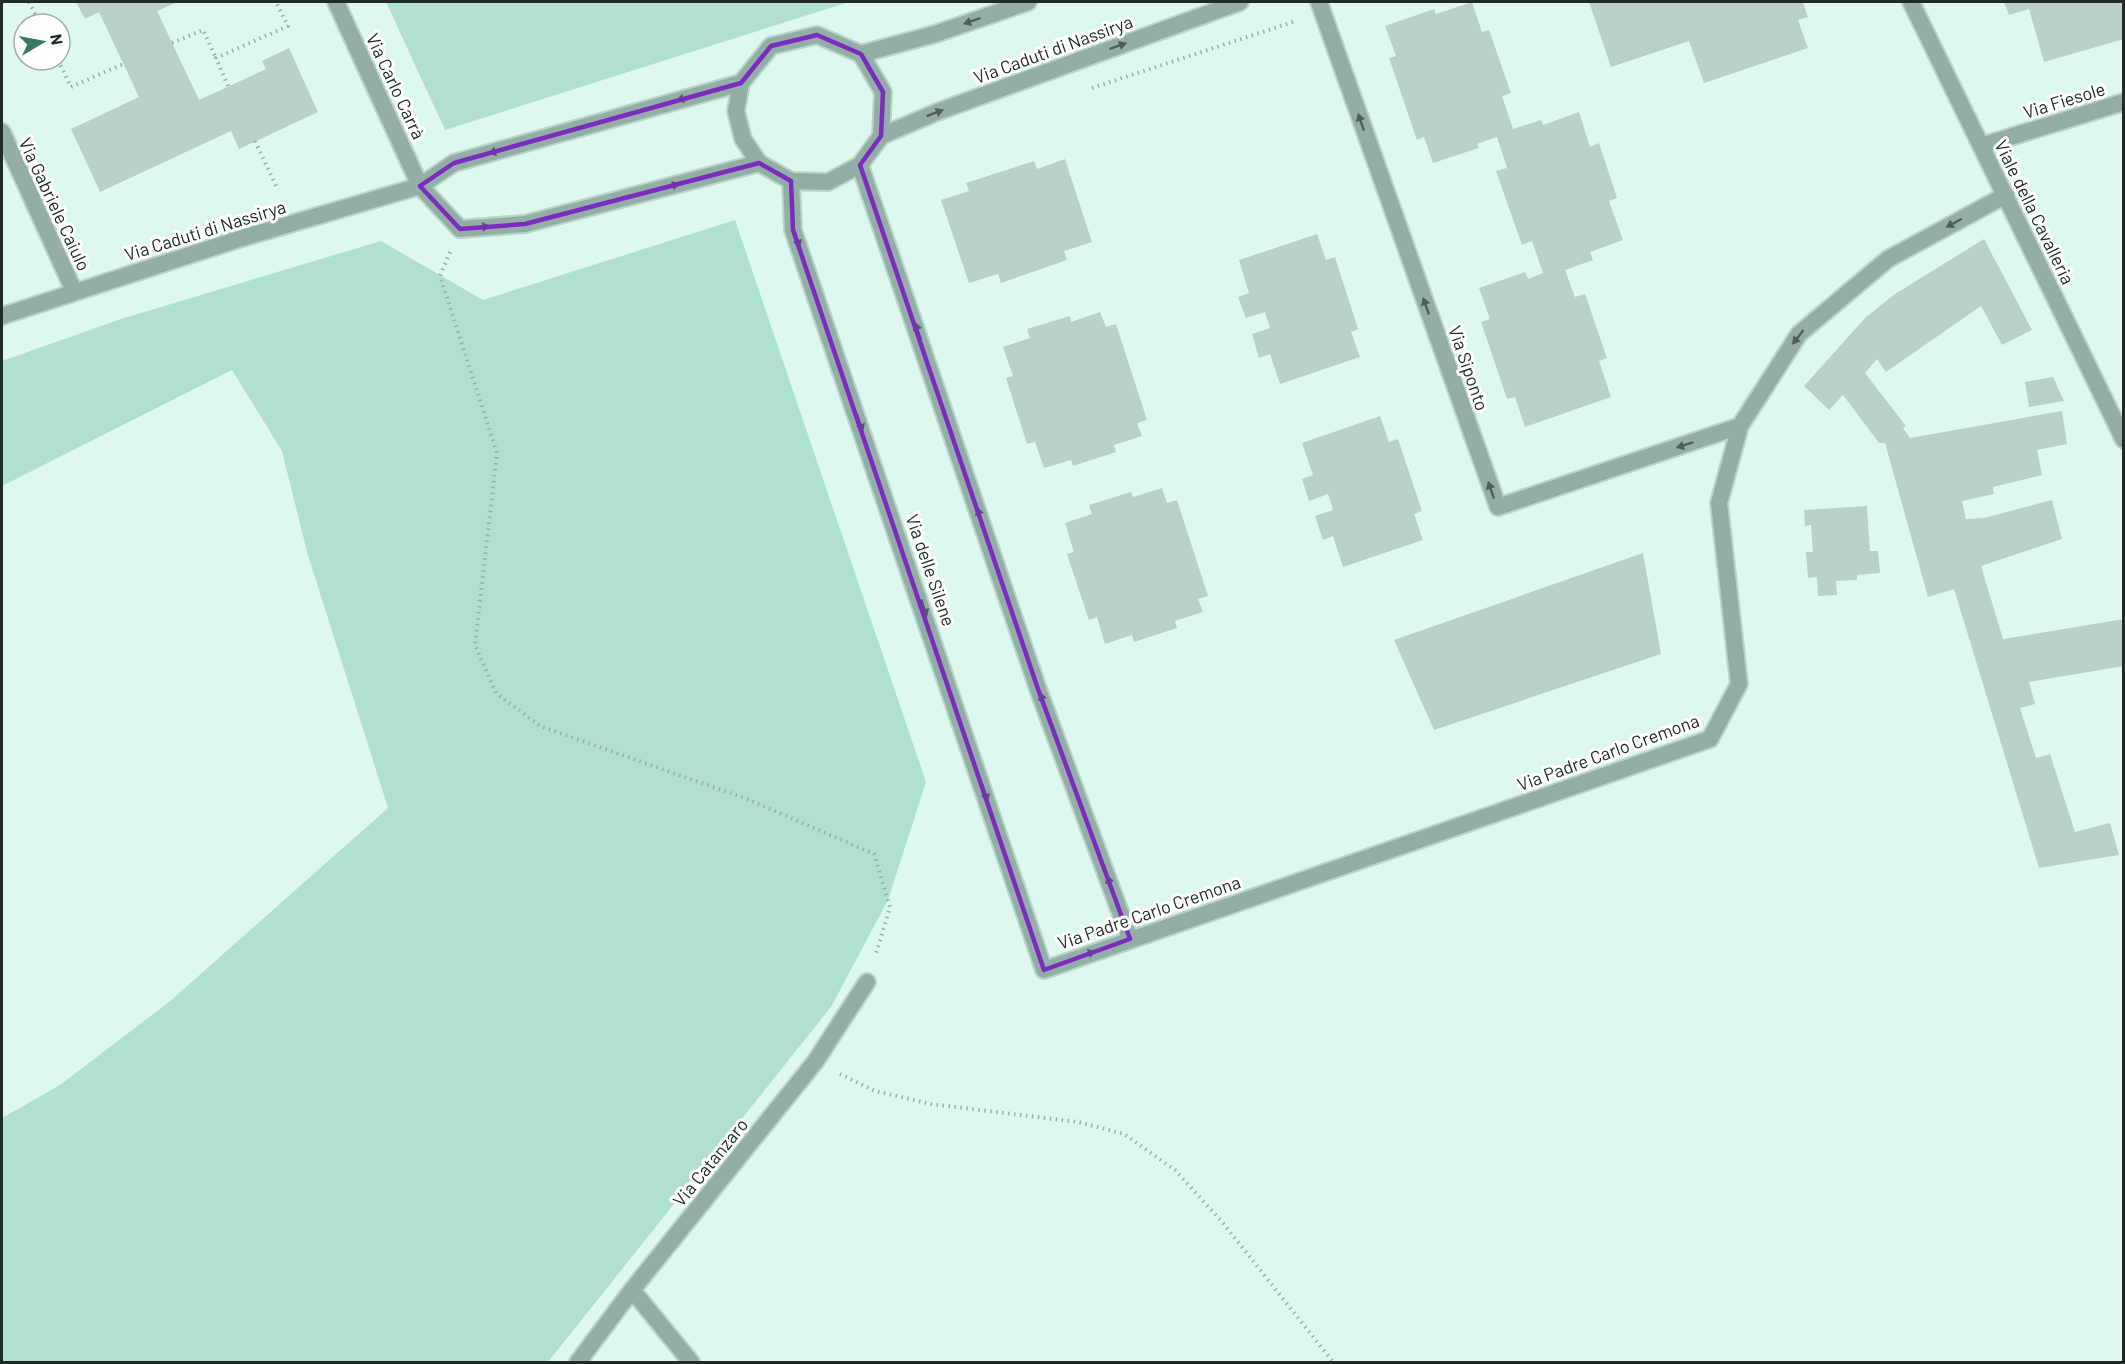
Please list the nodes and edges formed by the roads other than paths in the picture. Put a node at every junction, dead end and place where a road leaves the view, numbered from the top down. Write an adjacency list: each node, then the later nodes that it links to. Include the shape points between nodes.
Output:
1 (336, 2): 15 (street, Via Carlo Carrà)
2 (1028, 2): 6 (street, one-way to 6)
3 (1240, 2): 10 (street, Via Caduti di Nassirya, one-way to 3)
4 (1911, 2): 11 (street, Viale della Cavalleria)
5 (1321, 7): 19 (street, Via Siponto, one-way to 5, via 1497,507)
6 (861, 54): 7 (street, via 817,35 771,46); 10 (street, via 883,92)
7 (741, 82): 12 (street, via 736,111 743,139); 15 (street, Via Caduti di Nassirya, one-way to 15, via 454,163)
8 (2124, 102): 11 (street, Via Fiesole)
9 (2, 132): 17 (street, Via Gabriele Caiulo)
10 (881, 136): 13 (street)
11 (1981, 146): 16 (street, Viale della Cavalleria)
12 (759, 163): 14 (street); 15 (street, one-way to 12, via 460,229 525,224)
13 (860, 165): 14 (street, via 828,182); 21 (street, one-way to 13, via 1038,689)
14 (791, 181): 22 (street, Via delle Silene, one-way to 22, via 793,230)
15 (420, 186): 17 (street, Via Caduti di Nassirya)
16 (2006, 195): 19 (street, Via Padre Carlo Cremona, one-way to 19, via 1888,259 1798,334); 20 (street, Viale della Cavalleria)
17 (74, 291): 18 (street, Via Caduti di Nassirya)
18 (2, 316)
19 (1740, 426): 21 (street, Via Padre Carlo Cremona, via 1719,503 1739,684 1710,739)
20 (2124, 440)
21 (1131, 939): 22 (street, Via Padre Carlo Cremona, one-way to 21)
22 (1044, 970)
23 (867, 982): 24 (street, Via Catanzaro, via 815,1062)
24 (632, 1290): 25 (street, Via Catanzaro); 26 (street)
25 (578, 1362)
26 (691, 1362)

